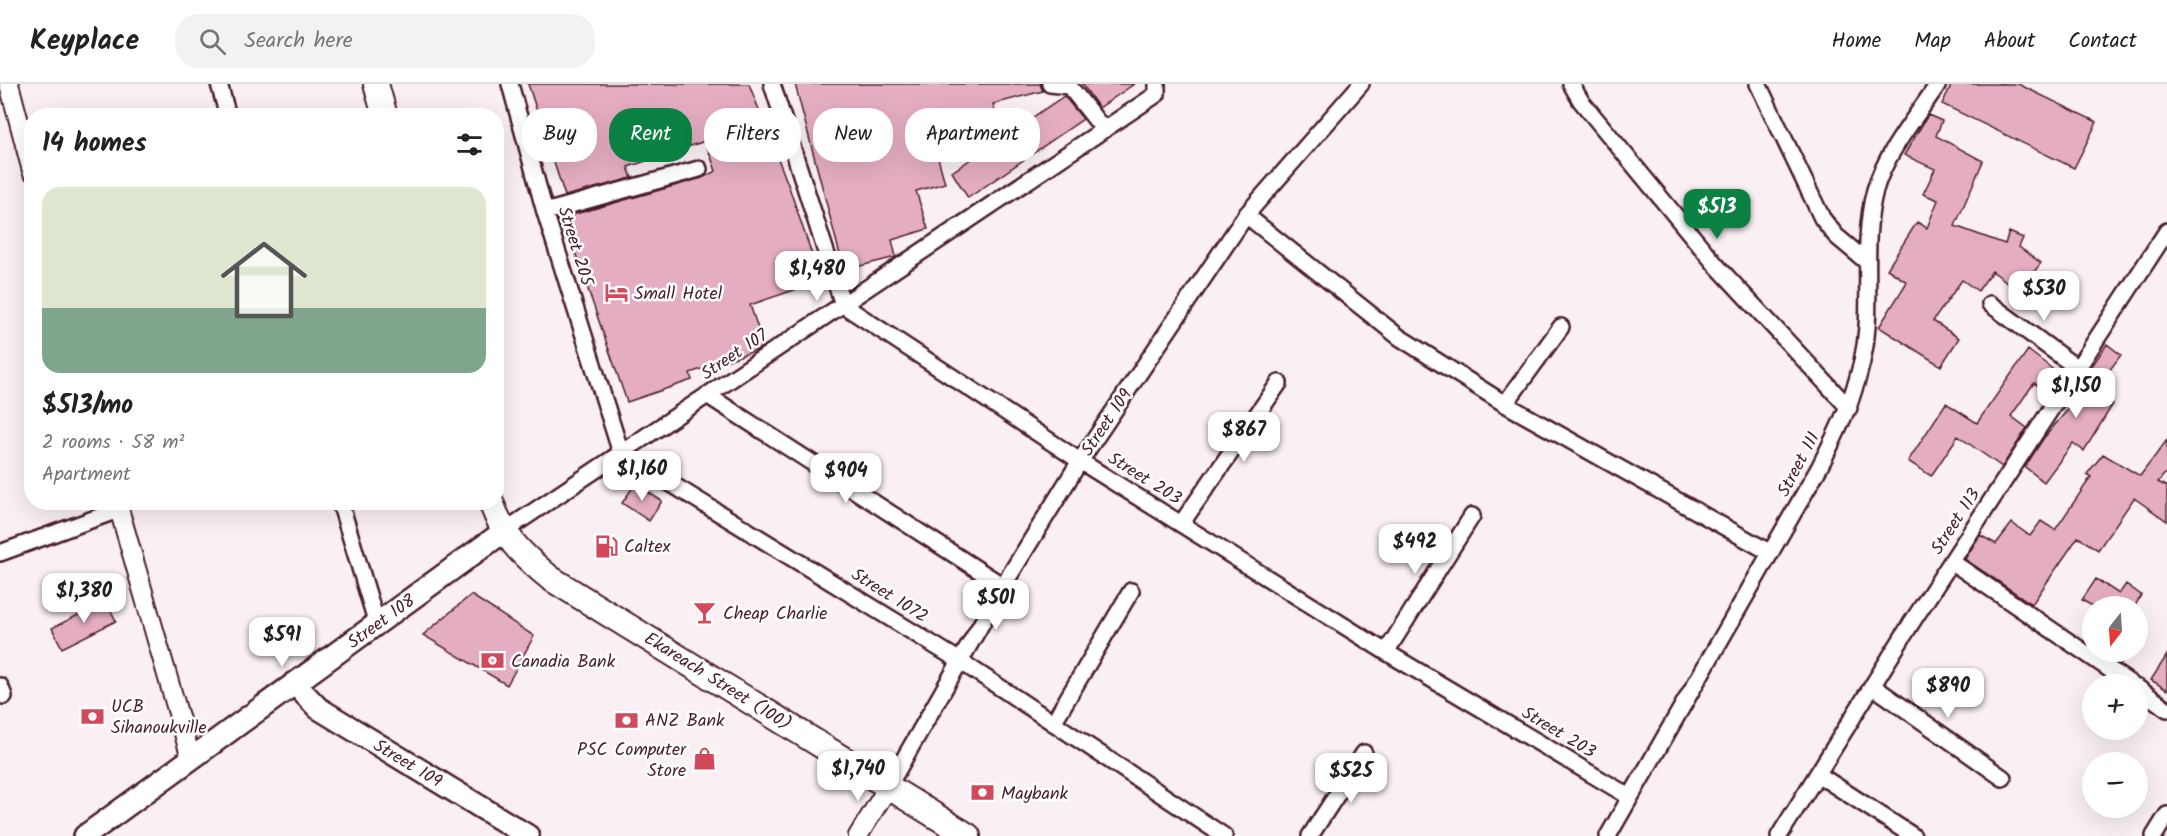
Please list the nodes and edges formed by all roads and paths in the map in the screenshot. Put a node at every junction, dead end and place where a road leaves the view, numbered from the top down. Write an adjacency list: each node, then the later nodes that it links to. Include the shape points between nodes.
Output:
1 (9, 84): 15 (street)
2 (219, 84): 12 (street)
3 (376, 84): 13 (main road)
4 (510, 84): 17 (street, Street 205)
5 (772, 84): 21 (street)
6 (1050, 84): 14 (street, via 1069,86)
7 (1157, 84): 14 (street, Street 107, via 1157,94)
8 (1361, 84): 18 (street, Street 109)
9 (1571, 84): 28 (street, via 1716,265)
10 (1758, 84): 20 (street, via 1822,218 1836,236)
11 (1938, 84): 20 (street, Street 111, via 1893,152 1876,189)
12 (226, 108)
13 (383, 108)
14 (1104, 130): 21 (street, Street 107)
15 (24, 141)
16 (699, 169): 17 (street)
17 (545, 212): 29 (street, Street 205)
18 (1246, 215): 27 (street, via 1399,337); 30 (street, Street 109)
19 (2167, 231): 24 (street, Street 113)
20 (1866, 261): 28 (street, Street 111, via 1867,326 1862,363)
21 (843, 304): 26 (street, Street 107); 30 (street, Street 203)
22 (1990, 304): 24 (street)
23 (1561, 327): 27 (street)
24 (2077, 368): 40 (street, Street 113)
25 (1279, 383): 36 (street)
26 (707, 395): 29 (street, Street 107); 41 (street)
27 (1505, 404): 39 (street)
28 (1849, 408): 39 (street, Street 111)
29 (621, 453): 37 (street, Street 107); 45 (street, Street 1072)
30 (1080, 461): 36 (street, Street 203); 41 (street, Street 109)
31 (107, 510): 38 (street)
32 (118, 510): 53 (street)
33 (342, 510): 43 (street)
34 (494, 510): 37 (main road, Ekareach Street (100))
35 (1472, 516): 44 (street)
36 (1181, 524): 44 (street, Street 203)
37 (503, 532): 43 (main road, Street 108); 56 (main road, Ekareach Street (100), via 521,554 550,578)
38 (0, 553)
39 (1771, 553): 57 (street, Street 111)
40 (1952, 562): 46 (street); 48 (street, Street 113)
41 (1003, 586): 45 (street, Street 109)
42 (1131, 591): 51 (street)
43 (377, 624): 47 (main road, Street 108)
44 (1386, 652): 57 (street, Street 203)
45 (960, 661): 51 (street, Street 1072); 56 (street, Street 109)
46 (2116, 674)
47 (294, 683): 53 (main road, Street 108); 60 (main road, Street 109, via 318,708)
48 (1874, 687): 54 (street, Street 113); 55 (street)
49 (2148, 695): 50 (street)
50 (2167, 709)
51 (1053, 723): 63 (street, Street 1072)
52 (1364, 753): 64 (street)
53 (191, 758): 59 (main road, Street 108)
54 (1819, 775): 66 (street, Street 113); 67 (street)
55 (2003, 778)
56 (888, 787): 61 (street); 62 (main road, Ekareach Street (100))
57 (1630, 797): 65 (street, Street 111)
58 (2167, 815): 68 (street)
59 (85, 836)
60 (528, 836)
61 (858, 836)
62 (968, 836)
63 (1224, 836)
64 (1310, 836)
65 (1608, 836)
66 (1779, 836)
67 (1913, 836)
68 (2154, 836)

